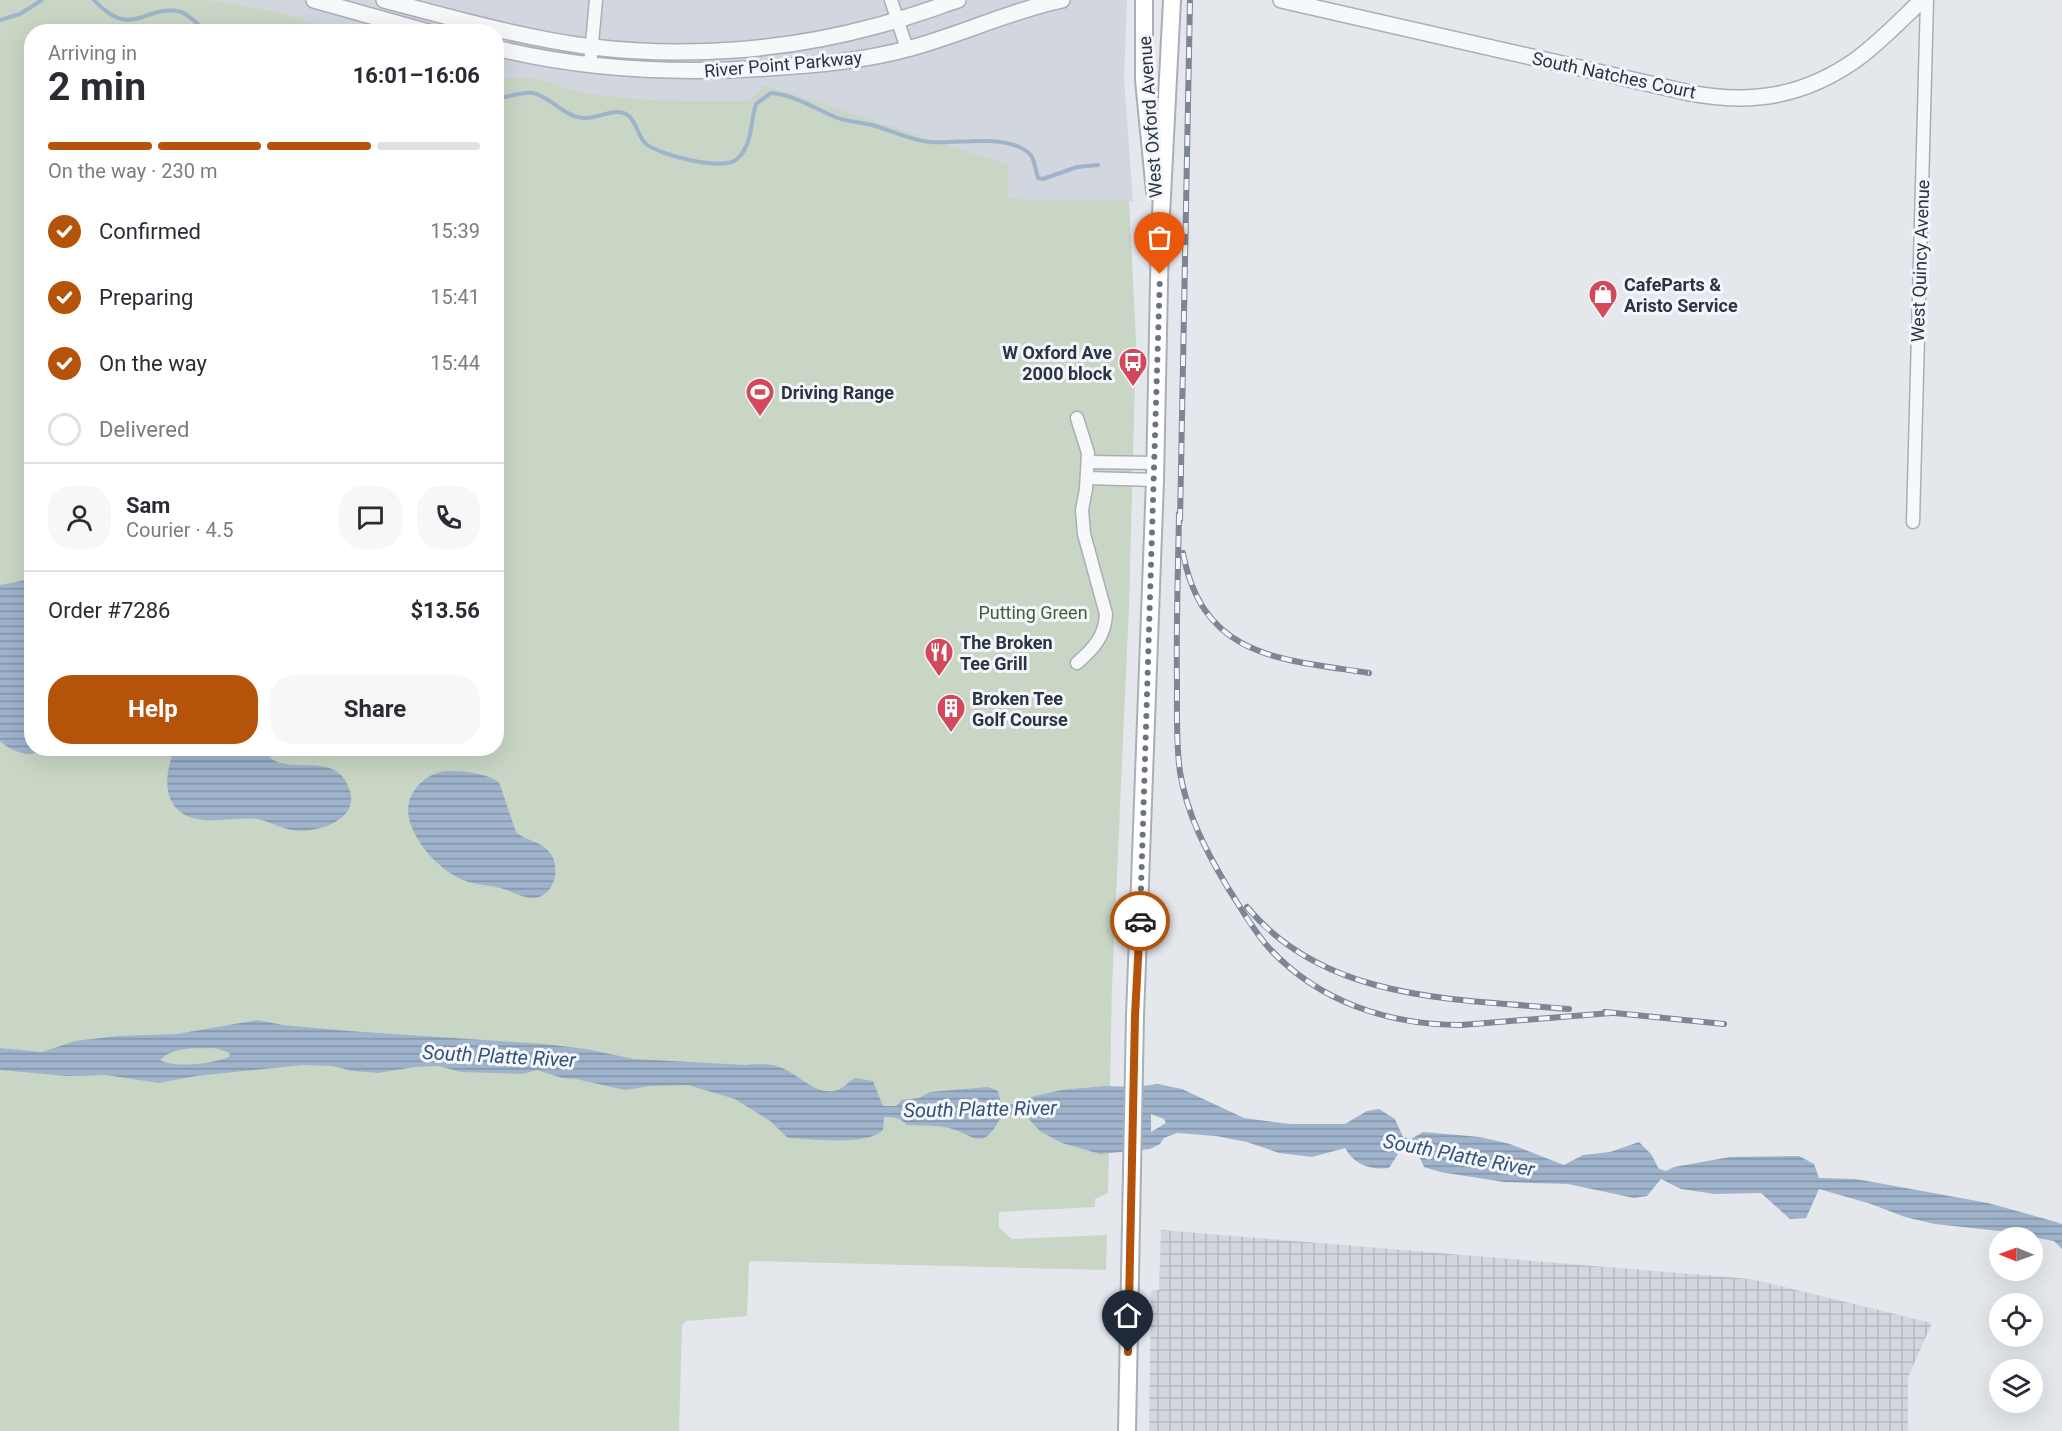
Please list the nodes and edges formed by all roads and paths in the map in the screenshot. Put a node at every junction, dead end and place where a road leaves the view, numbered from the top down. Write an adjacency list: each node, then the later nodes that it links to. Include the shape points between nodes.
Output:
1 (314, 0): 13 (street)
2 (384, 0): 14 (street, River Point Parkway)
3 (596, 0): 16 (street)
4 (891, 0): 12 (street)
5 (958, 0): 12 (street, River Point Parkway)
6 (1062, 0): 18 (street, River Point Parkway)
7 (1144, 0): 20 (main road, West Oxford Avenue, via 1144,80)
8 (1172, 0): 20 (main road, West Oxford Avenue)
9 (1281, 0): 10 (street, South Natches Court, via 1690,93 1733,99 1787,92 1830,76 1858,58)
10 (1922, 0)
11 (1927, 0): 25 (street, West Quincy Avenue)
12 (897, 21): 16 (street, River Point Parkway, via 828,38 754,48 671,51); 18 (street)
13 (400, 24)
14 (478, 24)
15 (504, 30): 16 (street, River Point Parkway)
16 (592, 46): 19 (street)
17 (504, 49): 19 (street, River Point Parkway)
18 (907, 49): 19 (street, River Point Parkway, via 838,63 751,69 680,71)
19 (590, 65)
20 (1161, 234): 23 (main road, West Oxford Avenue)
21 (1077, 418): 22 (street)
22 (1088, 462): 23 (street); 24 (street)
23 (1155, 472): 24 (street); 27 (main road, West Oxford Avenue, via 1134,1049)
24 (1087, 478): 26 (street, via 1082,521 1106,621 1099,641)
25 (1913, 522)
26 (1077, 663)
27 (1127, 1431)

